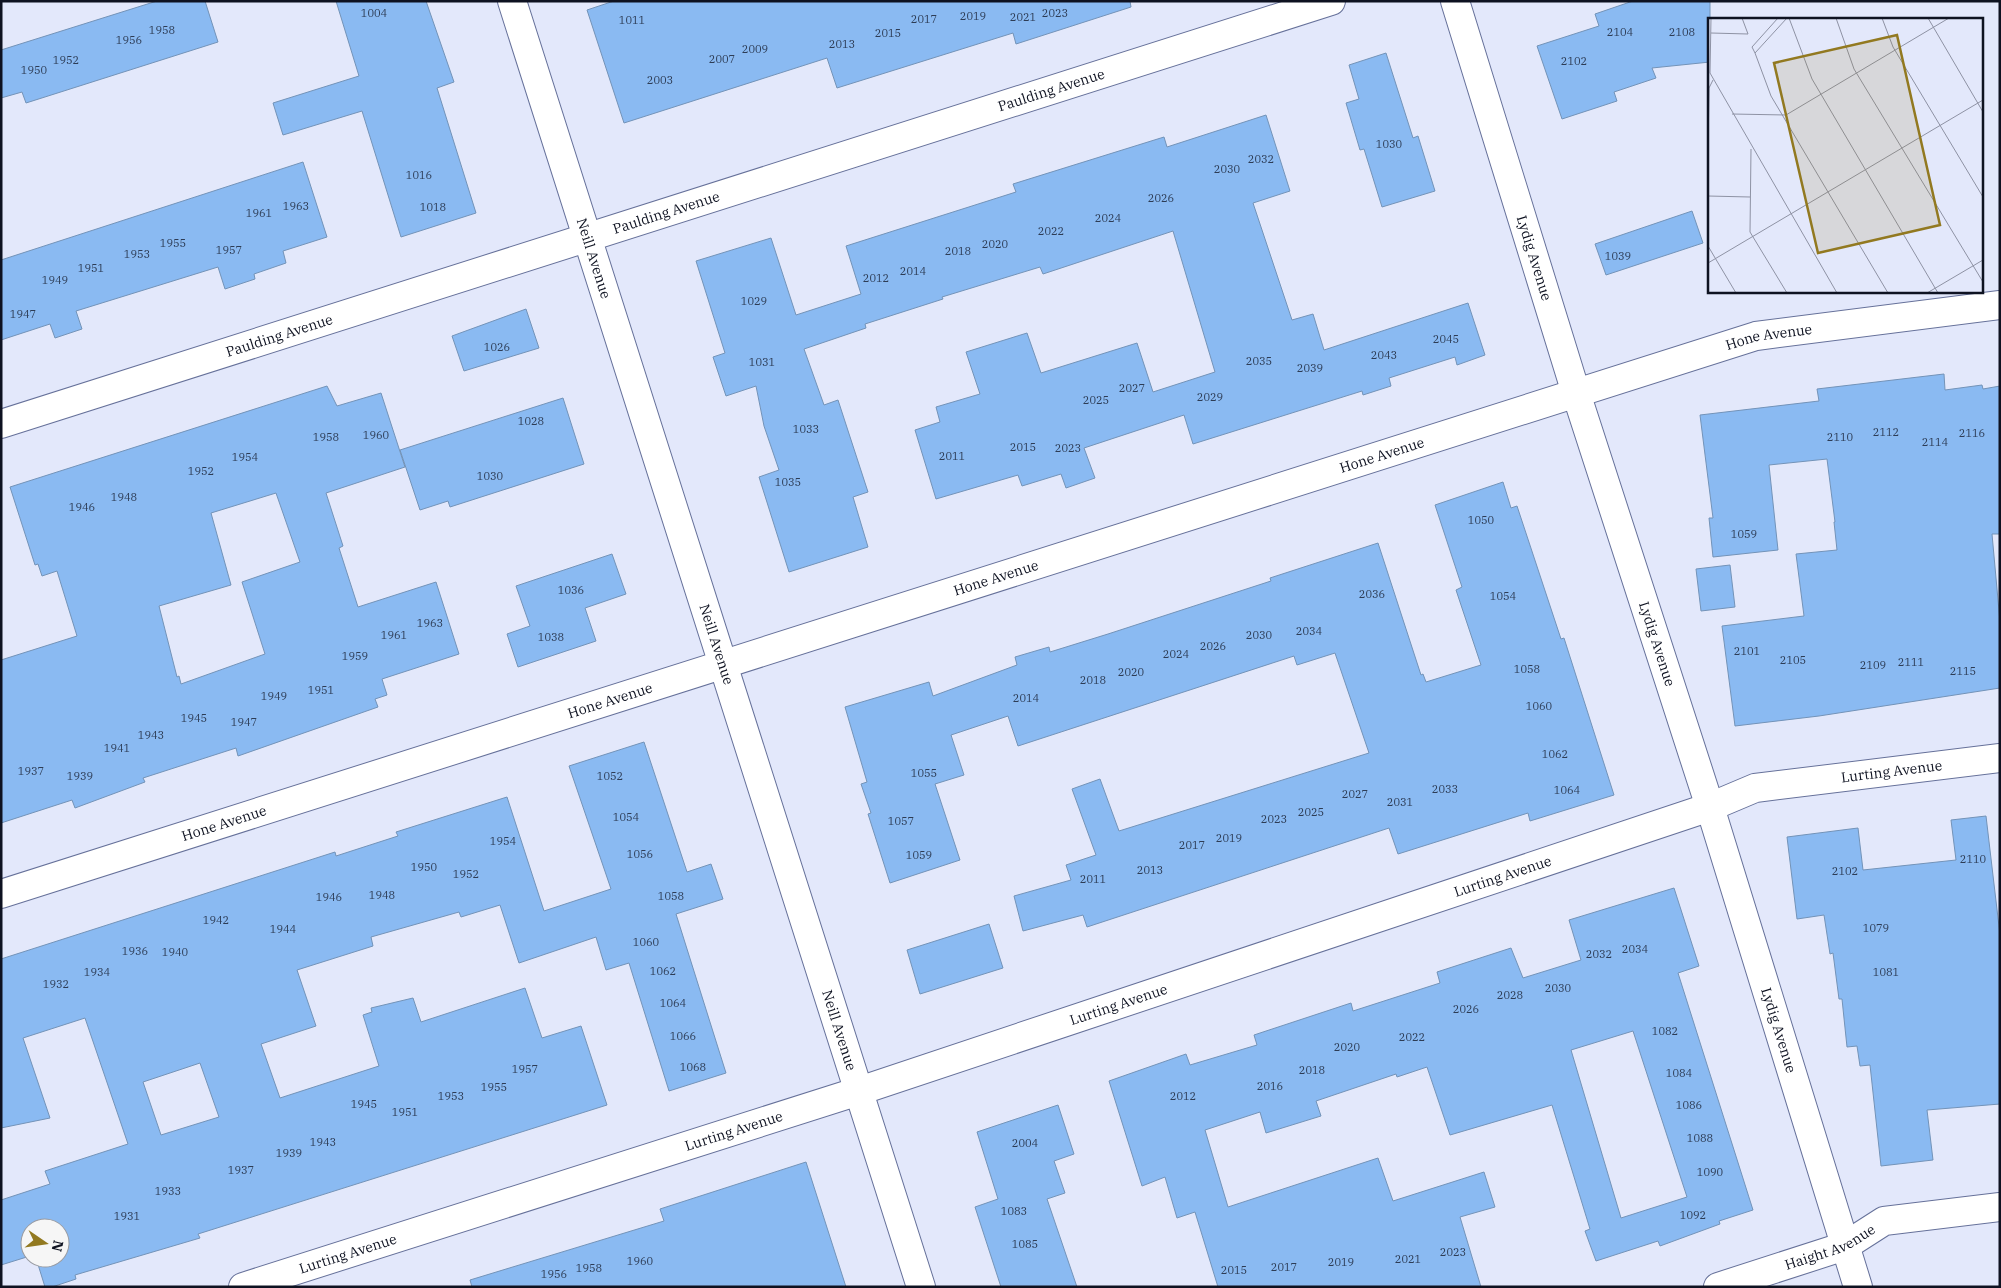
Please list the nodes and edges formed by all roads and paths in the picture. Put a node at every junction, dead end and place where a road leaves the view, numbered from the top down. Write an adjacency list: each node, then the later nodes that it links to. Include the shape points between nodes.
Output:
1 (512, 1): 4 (street, Neill Avenue)
2 (1331, 1): 4 (street, Paulding Avenue)
3 (1455, 1): 6 (street, Lydig Avenue)
4 (587, 238): 7 (street, Paulding Avenue); 8 (street, Neill Avenue)
5 (2000, 305): 6 (street, Hone Avenue, via 1756,336)
6 (1576, 392): 8 (street, Hone Avenue); 10 (street, Lydig Avenue)
7 (1, 424)
8 (724, 664): 11 (street, Hone Avenue); 12 (street, Neill Avenue)
9 (2000, 758): 10 (street, Lurting Avenue, via 1755,788)
10 (1710, 807): 12 (street, Lurting Avenue); 14 (street, Lydig Avenue)
11 (1, 894)
12 (859, 1091): 15 (street, Lurting Avenue); 16 (street, Neill Avenue)
13 (2000, 1207): 14 (street, Haight Avenue, via 1884,1221)
14 (1845, 1246): 17 (street, Haight Avenue); 18 (street, Lydig Avenue)
15 (243, 1287)
16 (921, 1287)
17 (1718, 1287)
18 (1858, 1287)

